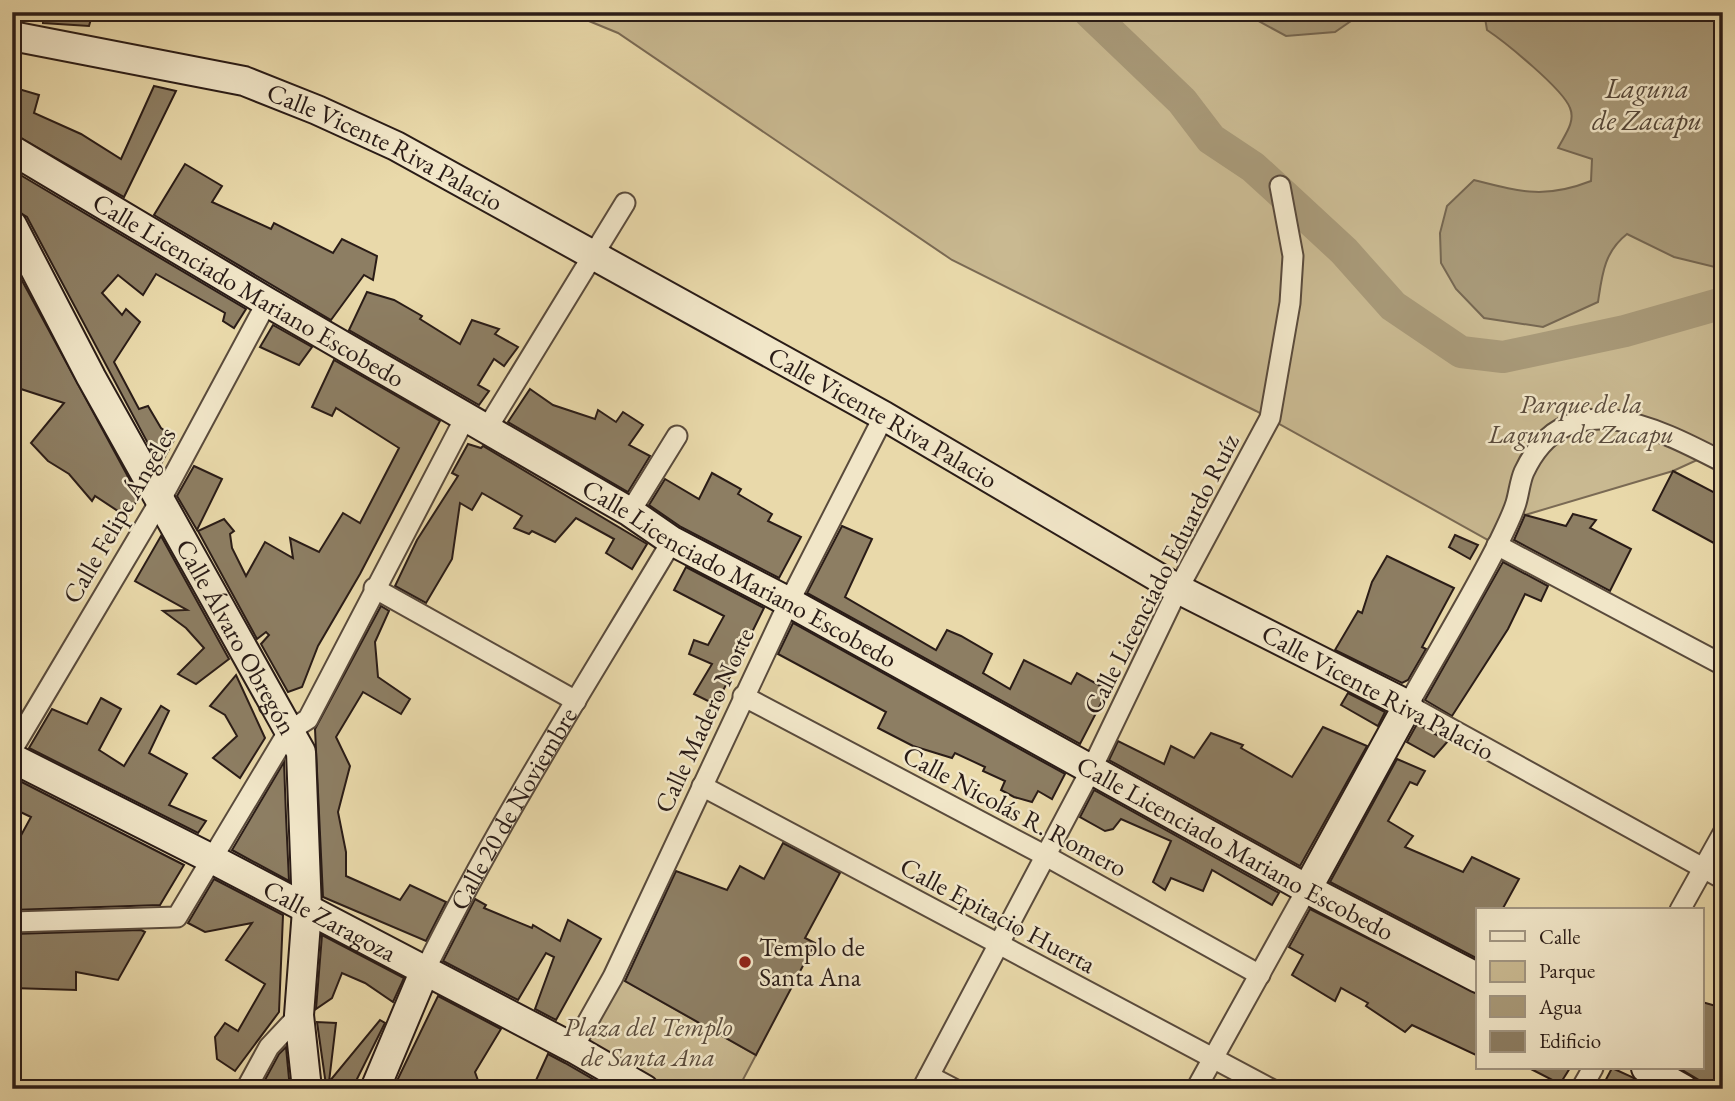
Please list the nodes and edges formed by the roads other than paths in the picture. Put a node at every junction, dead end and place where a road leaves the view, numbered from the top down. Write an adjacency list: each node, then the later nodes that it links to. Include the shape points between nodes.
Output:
1 (12, 36): 6 (main road, Calle Vicente Riva Palacio, via 244,81 396,146)
2 (12, 150): 7 (main road, Calle Licenciado Mariano Escobedo)
3 (1282, 193): 17 (street, Calle Licenciado Eduardo Ruíz, via 1293,257 1290,303 1270,418)
4 (625, 203): 6 (street)
5 (12, 225): 12 (main road, Calle Álvaro Obregón)
6 (593, 254): 8 (main road, Calle Vicente Riva Palacio); 9 (street)
7 (267, 302): 9 (main road, Calle Licenciado Mariano Escobedo); 12 (street, Calle Felipe Ángeles)
8 (884, 415): 17 (main road, Calle Vicente Riva Palacio); 18 (street, Calle Madero Norte)
9 (476, 424): 13 (main road, Calle Licenciado Mariano Escobedo); 16 (street)
10 (677, 436): 13 (street)
11 (1723, 462): 15 (street, via 1633,421 1594,419 1562,430 1536,453 1524,473 1516,505)
12 (160, 502): 23 (main road, Calle Álvaro Obregón); 24 (street, Calle Felipe Ángeles)
13 (630, 512): 14 (main road, Calle Licenciado Mariano Escobedo)
14 (673, 541): 18 (main road, Calle Licenciado Mariano Escobedo); 21 (street, Calle 20 de Noviembre)
15 (1497, 545): 19 (street); 22 (street)
16 (374, 588): 21 (street); 23 (street, via 308,719)
17 (1178, 589): 22 (main road, Calle Vicente Riva Palacio); 26 (street, Calle Licenciado Eduardo Ruíz)
18 (789, 601): 20 (street, Calle Madero Norte); 26 (main road, Calle Licenciado Mariano Escobedo)
19 (1723, 665)
20 (743, 696): 27 (street, Calle Madero Norte); 29 (street, Calle Nicolás R. Romero)
21 (576, 701): 38 (street, Calle 20 de Noviembre)
22 (1408, 705): 31 (street, Calle Vicente Riva Palacio); 33 (main road)
23 (288, 732): 30 (street); 35 (main road, Calle Álvaro Obregón, via 301,752)
24 (12, 750)
25 (12, 758): 30 (main road, Calle Zaragoza)
26 (1092, 768): 29 (street, Calle Licenciado Eduardo Ruíz); 33 (main road, Calle Licenciado Mariano Escobedo)
27 (702, 786): 37 (street, Calle Epitacio Huerta); 42 (street, Calle Madero Norte, via 613,977)
28 (1723, 833): 31 (street)
29 (1046, 856): 37 (street, Calle Licenciado Eduardo Ruíz); 39 (street, Calle Nicolás R. Romero)
30 (214, 860): 35 (main road, Calle Zaragoza); 36 (street, via 177,917)
31 (1704, 868): 32 (street, Calle Vicente Riva Palacio); 34 (street)
32 (1723, 878)
33 (1307, 889): 39 (street); 40 (main road, Calle Licenciado Mariano Escobedo)
34 (1681, 908)
35 (307, 910): 38 (main road, Calle Zaragoza); 41 (main road, Calle Álvaro Obregón)
36 (12, 922)
37 (1000, 946): 43 (street, Calle Epitacio Huerta); 46 (street, Calle Licenciado Eduardo Ruíz)
38 (425, 970): 42 (main road, Calle Zaragoza); 49 (main road, Calle 20 de Noviembre)
39 (1260, 975): 43 (street)
40 (1476, 977)
41 (299, 1015): 47 (street, via 269,1047); 48 (main road, Calle Álvaro Obregón)
42 (573, 1048): 50 (main road, Calle Zaragoza)
43 (1212, 1059): 52 (street); 53 (street, Calle Epitacio Huerta)
44 (1591, 1070): 54 (street)
45 (1650, 1070): 55 (main road)
46 (926, 1082): 51 (street)
47 (246, 1089)
48 (307, 1089)
49 (375, 1089)
50 (644, 1089)
51 (954, 1089)
52 (1196, 1089)
53 (1271, 1089)
54 (1581, 1089)
55 (1683, 1089)

